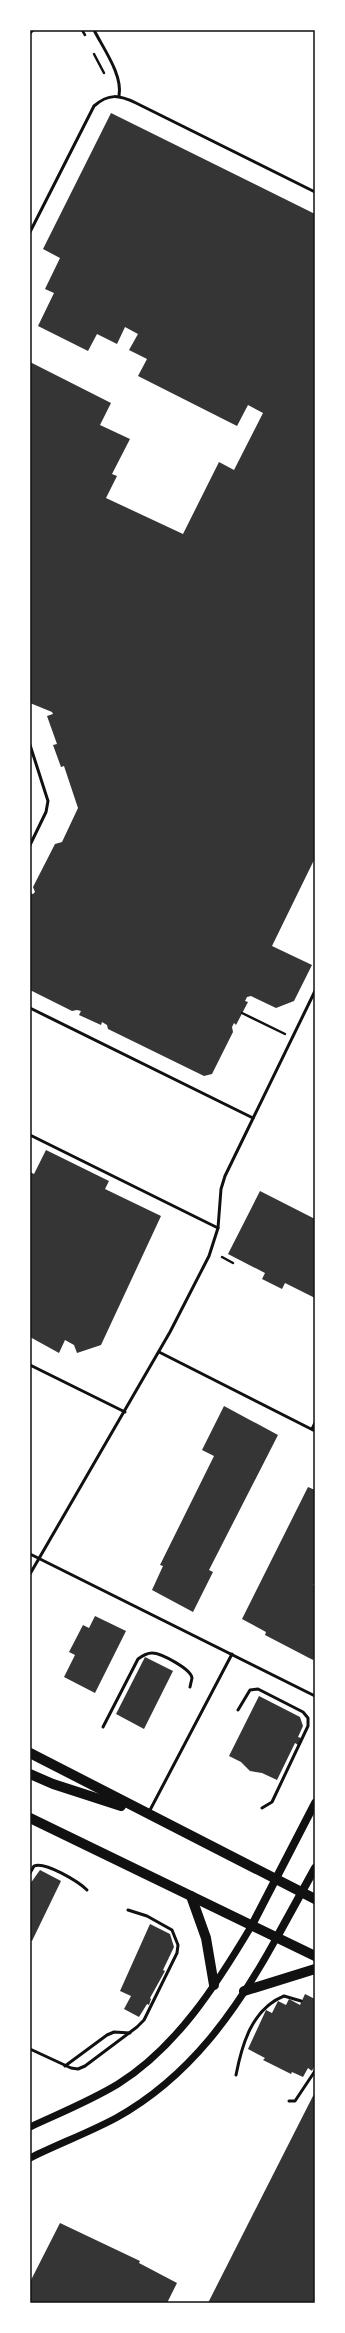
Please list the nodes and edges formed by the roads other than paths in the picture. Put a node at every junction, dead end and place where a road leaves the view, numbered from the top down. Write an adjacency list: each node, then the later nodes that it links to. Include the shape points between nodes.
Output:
1 (33, 30): 3 (lane)
2 (94, 30): 4 (lane, via 116,73)
3 (30, 33)
4 (119, 96): 5 (lane); 6 (lane, via 105,97 94,106)
5 (315, 192)
6 (30, 232)
7 (30, 745): 8 (lane, via 48,801 46,812)
8 (30, 845)
9 (315, 991): 11 (lane)
10 (30, 1008): 11 (lane)
11 (253, 1118): 13 (lane, via 223,1182)
12 (30, 1135): 13 (lane)
13 (218, 1228): 14 (lane, via 209,1256)
14 (159, 1352): 16 (lane); 18 (lane)
15 (30, 1365): 16 (lane)
16 (125, 1412): 20 (lane)
17 (315, 1423): 18 (lane)
18 (314, 1430)
19 (30, 1554): 20 (lane)
20 (39, 1558): 21 (lane); 22 (lane)
21 (30, 1574)
22 (232, 1654): 24 (lane); 31 (lane)
23 (190, 1687): 26 (lane, via 192,1678 188,1669 154,1653 145,1654 138,1659)
24 (315, 1696)
25 (238, 1710): 30 (lane, via 250,1690 258,1690 303,1712 308,1718 308,1726 272,1802)
26 (103, 1727)
27 (30, 1753): 31 (main road)
28 (30, 1774): 31 (main road)
29 (315, 1803): 35 (main road)
30 (262, 1808)
31 (148, 1815): 35 (main road)
32 (30, 1818): 38 (main road)
33 (315, 1868): 37 (main road)
34 (30, 1873): 36 (lane, via 34,1866 42,1864 79,1883)
35 (276, 1879): 37 (main road); 41 (main road)
36 (86, 1890)
37 (302, 1892): 39 (main road); 42 (main road)
38 (191, 1896): 41 (main road); 45 (main road, via 206,1938)
39 (315, 1899)
40 (128, 1910): 48 (lane, via 172,1930 178,1945 177,1953 144,2020)
41 (252, 1925): 42 (main road); 45 (street)
42 (277, 1937): 43 (main road); 46 (street)
43 (315, 1956)
44 (315, 1969): 46 (main road)
45 (214, 1985): 54 (street, via 177,2034 139,2070 97,2096)
46 (244, 1992): 55 (street, via 206,2045 164,2086 115,2118)
47 (301, 2001): 52 (lane, via 284,1996 264,2008 242,2044)
48 (130, 2033): 50 (lane, via 114,2032 107,2035); 50 (lane, via 78,2070)
49 (30, 2049): 50 (lane)
50 (66, 2066)
51 (315, 2071): 53 (lane, via 295,2101)
52 (236, 2075)
53 (289, 2101)
54 (30, 2126)
55 (30, 2158)

